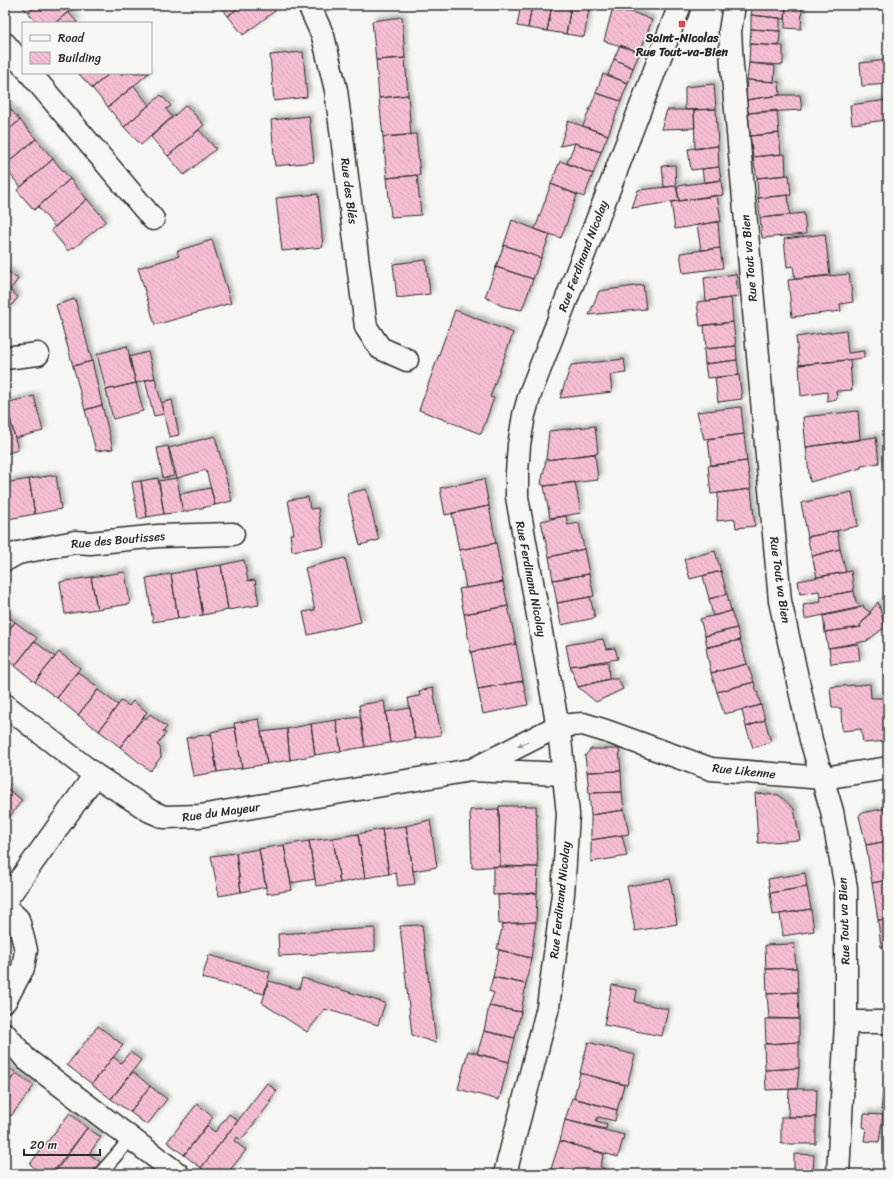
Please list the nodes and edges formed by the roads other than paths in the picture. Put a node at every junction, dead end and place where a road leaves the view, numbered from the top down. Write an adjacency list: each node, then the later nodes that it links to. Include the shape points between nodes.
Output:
1 (310, 5): 10 (street, Rue des Blés, via 323,36 336,90 366,327 380,348)
2 (680, 5): 14 (street, Rue Ferdinand Nicolay, via 539,370 523,422 517,473 518,504)
3 (734, 5): 19 (street, Rue Tout va Bien, via 730,31 732,59 780,601 811,740)
4 (5, 44): 5 (street)
5 (22, 64)
6 (31, 74): 7 (street)
7 (153, 219)
8 (38, 354): 9 (street)
9 (5, 358)
10 (407, 360)
11 (233, 534): 12 (street, Rue des Boutisses, via 75,542 18,553)
12 (5, 560)
13 (5, 705): 18 (street, Rue du Mayeur)
14 (558, 726): 16 (street, Rue du Mayeur, one-way to 16); 17 (street, Rue Ferdinand Nicolay); 19 (street, Rue Likenne, via 583,724 711,769)
15 (888, 768): 19 (street, Rue Likenne)
16 (471, 770): 17 (street, Rue du Mayeur); 18 (street, Rue du Mayeur, via 177,818 164,817 150,811)
17 (564, 774): 29 (street, Rue Ferdinand Nicolay, via 568,814 566,870 557,945 543,1032)
18 (95, 775): 20 (street)
19 (823, 778): 23 (street, Rue Tout va Bien, via 832,811 846,888)
20 (5, 901)
21 (5, 907): 22 (street, via 18,919 26,950 23,968)
22 (5, 1001)
23 (846, 1022): 24 (street); 30 (street, Rue Tout va Bien)
24 (888, 1022)
25 (5, 1034): 26 (street, via 26,1059)
26 (131, 1138): 27 (lane); 28 (street)
27 (100, 1174)
28 (178, 1174)
29 (505, 1174)
30 (838, 1174)

